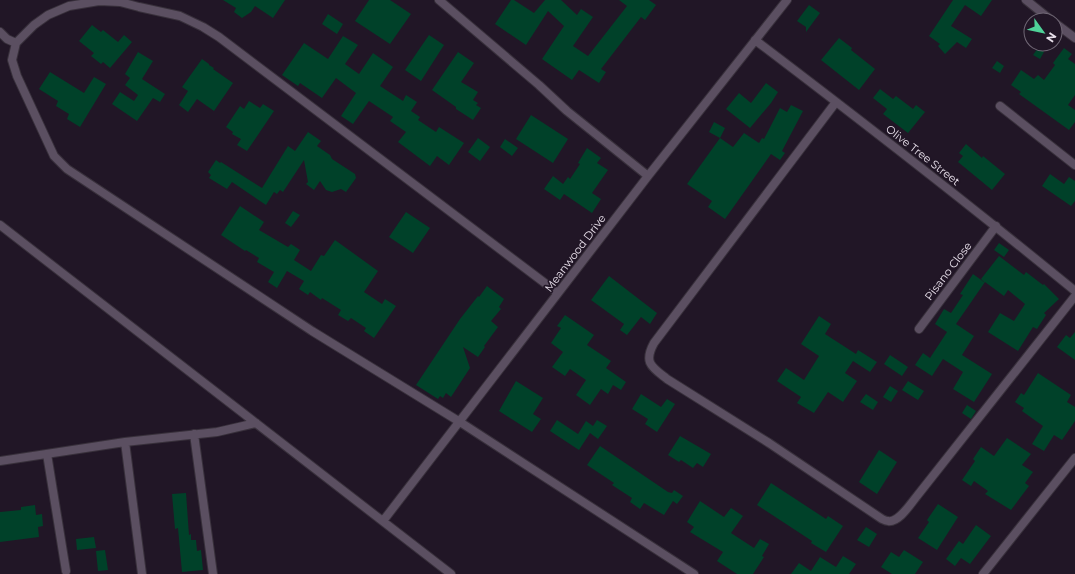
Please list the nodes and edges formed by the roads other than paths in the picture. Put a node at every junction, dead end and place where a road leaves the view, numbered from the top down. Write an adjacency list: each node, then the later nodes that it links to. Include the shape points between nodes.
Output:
1 (439, 0): 13 (street, via 567,111)
2 (787, 0): 8 (street, Meanwood Drive)
3 (1026, 0): 4 (street)
4 (1041, 12)
5 (1063, 29): 7 (street)
6 (0, 32): 9 (street)
7 (1075, 38)
8 (755, 40): 10 (street, Olive Tree Street); 13 (street, Meanwood Drive)
9 (16, 43): 17 (street, via 48,15 69,6 120,2 180,16 218,37); 21 (street, via 12,60 17,76 54,156 67,169 312,331)
10 (836, 102): 15 (street, Olive Tree Street); 18 (street, via 654,343 649,352 649,360 667,379 769,443 882,519 894,521 917,496)
11 (1000, 106): 12 (street)
12 (1075, 165)
13 (648, 176): 17 (street, Meanwood Drive)
14 (0, 225): 20 (street)
15 (996, 226): 16 (street, Olive Tree Street); 19 (street, Pisano Close)
16 (1075, 291)
17 (558, 293): 21 (street, Meanwood Drive)
18 (1075, 296)
19 (919, 329)
20 (256, 422): 22 (street, via 217,432); 27 (street)
21 (460, 422): 27 (street, Meanwood Drive); 32 (street)
22 (194, 434): 23 (street); 30 (street)
23 (125, 442): 24 (street); 29 (street)
24 (47, 454): 26 (street); 28 (street)
25 (1075, 458): 33 (street)
26 (0, 461)
27 (383, 521): 31 (street)
28 (66, 571)
29 (142, 574)
30 (213, 574)
31 (450, 574)
32 (694, 574)
33 (984, 574)

